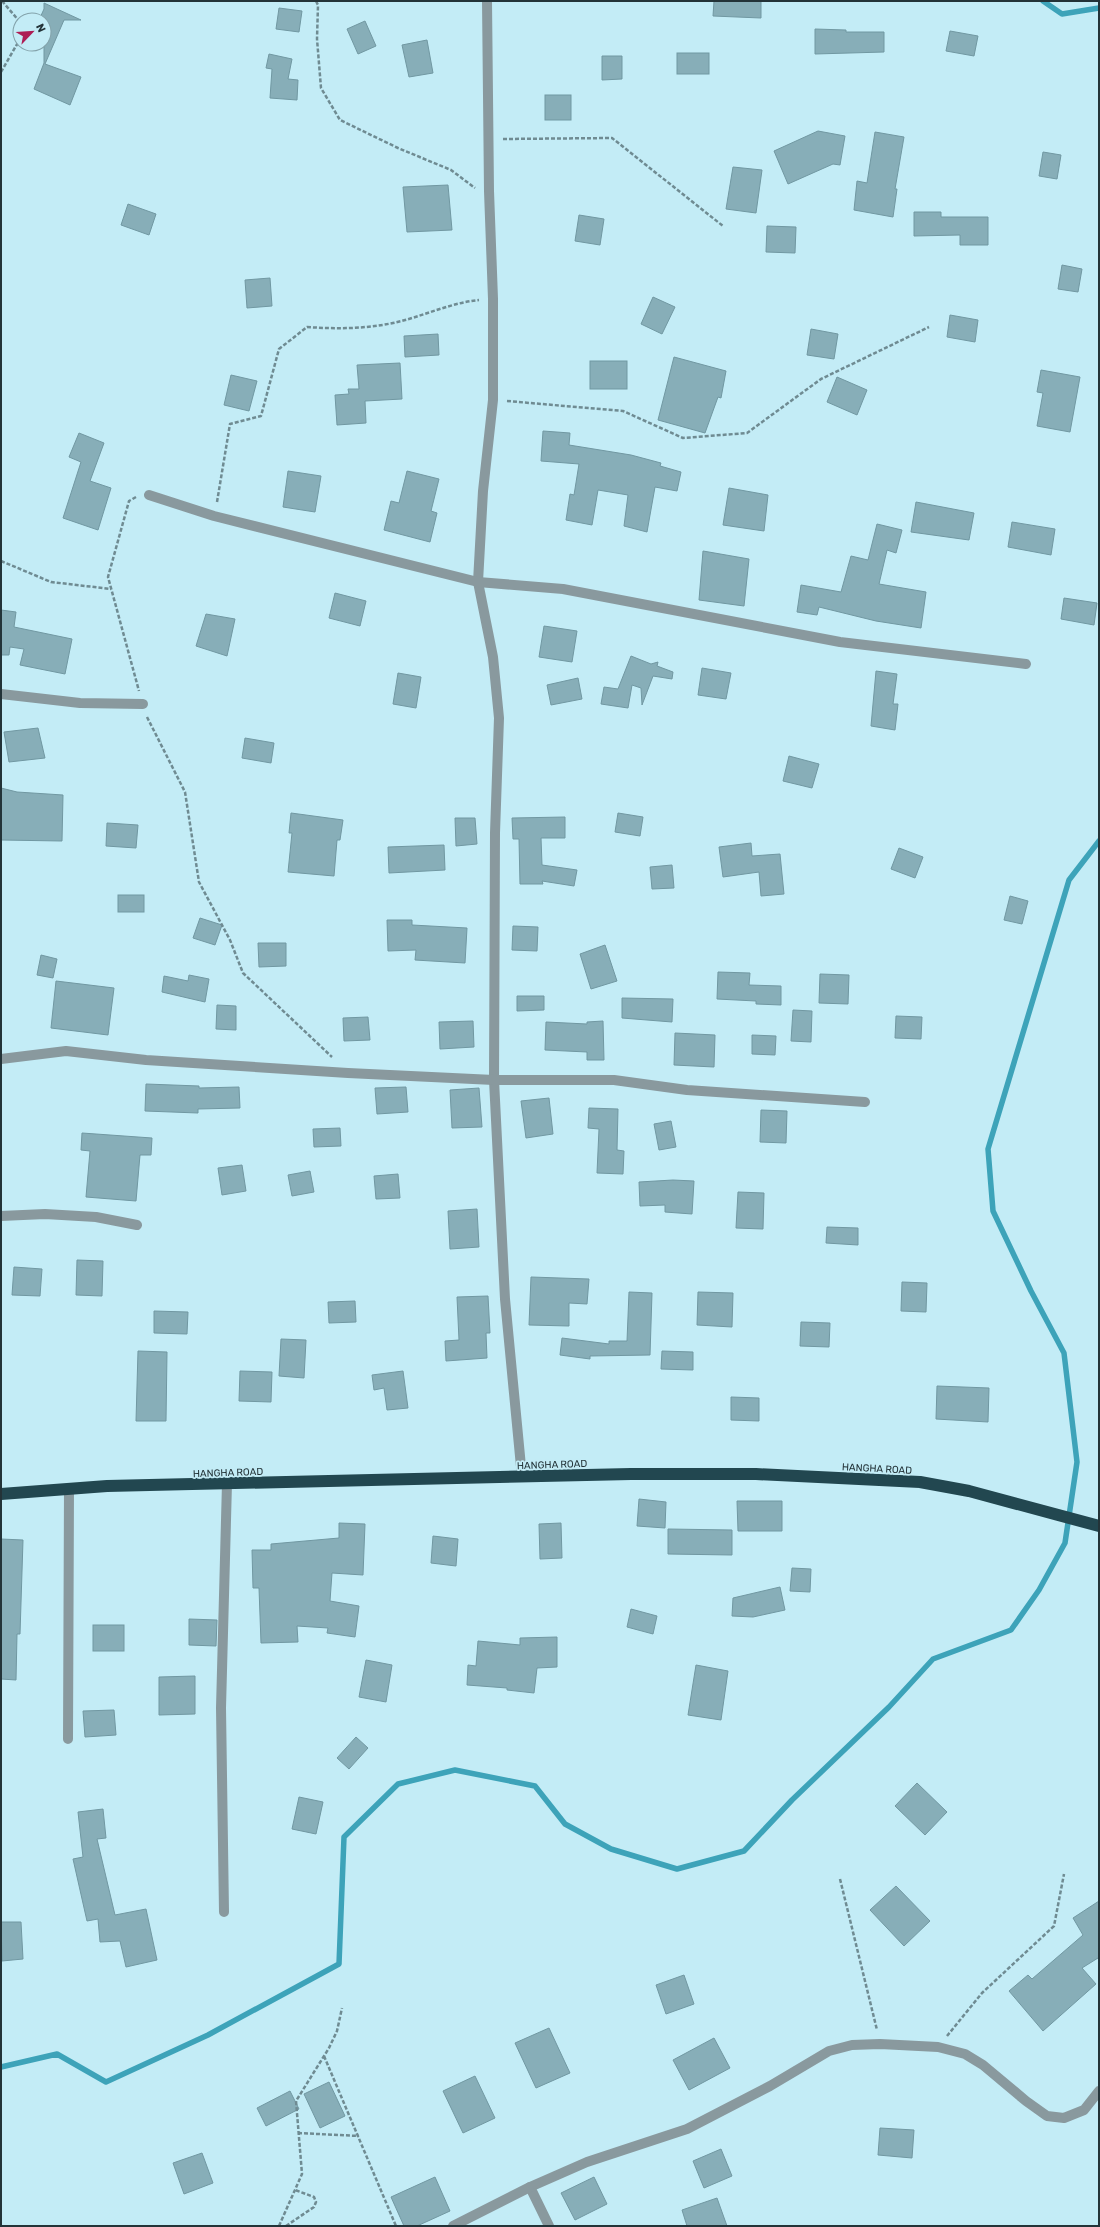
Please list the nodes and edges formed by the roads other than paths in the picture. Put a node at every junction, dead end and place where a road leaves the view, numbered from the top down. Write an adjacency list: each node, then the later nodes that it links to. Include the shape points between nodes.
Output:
1 (487, 1): 3 (street, via 493,400 483,491)
2 (149, 495): 3 (street, via 214,516)
3 (478, 582): 4 (street, via 563,589 840,642); 8 (street, via 493,657 499,718 495,834)
4 (1026, 664)
5 (1, 694): 6 (street, via 80,703)
6 (143, 704)
7 (1, 1059): 8 (street, via 66,1051 146,1060)
8 (494, 1080): 9 (street, via 614,1080 687,1090); 12 (street, via 505,1299)
9 (865, 1102)
10 (1, 1216): 11 (street, via 45,1214 96,1217)
11 (138, 1226)
12 (522, 1477): 13 (highway, HANGHA ROAD); 16 (highway, HANGHA ROAD, via 756,1474 920,1482 1039,1508)
13 (227, 1484): 14 (highway, HANGHA ROAD); 18 (street, via 221,1708)
14 (69, 1489): 15 (highway, HANGHA ROAD); 17 (street)
15 (1, 1494)
16 (1099, 1526)
17 (68, 1739)
18 (224, 1912)
19 (1099, 2091): 20 (street, via 1084,2110 1064,2118 1047,2116 983,2065 965,2054 938,2047 852,2045 829,2051 770,2086 687,2129 587,2162)
20 (530, 2187): 21 (street); 22 (street)
21 (453, 2226)
22 (549, 2226)

